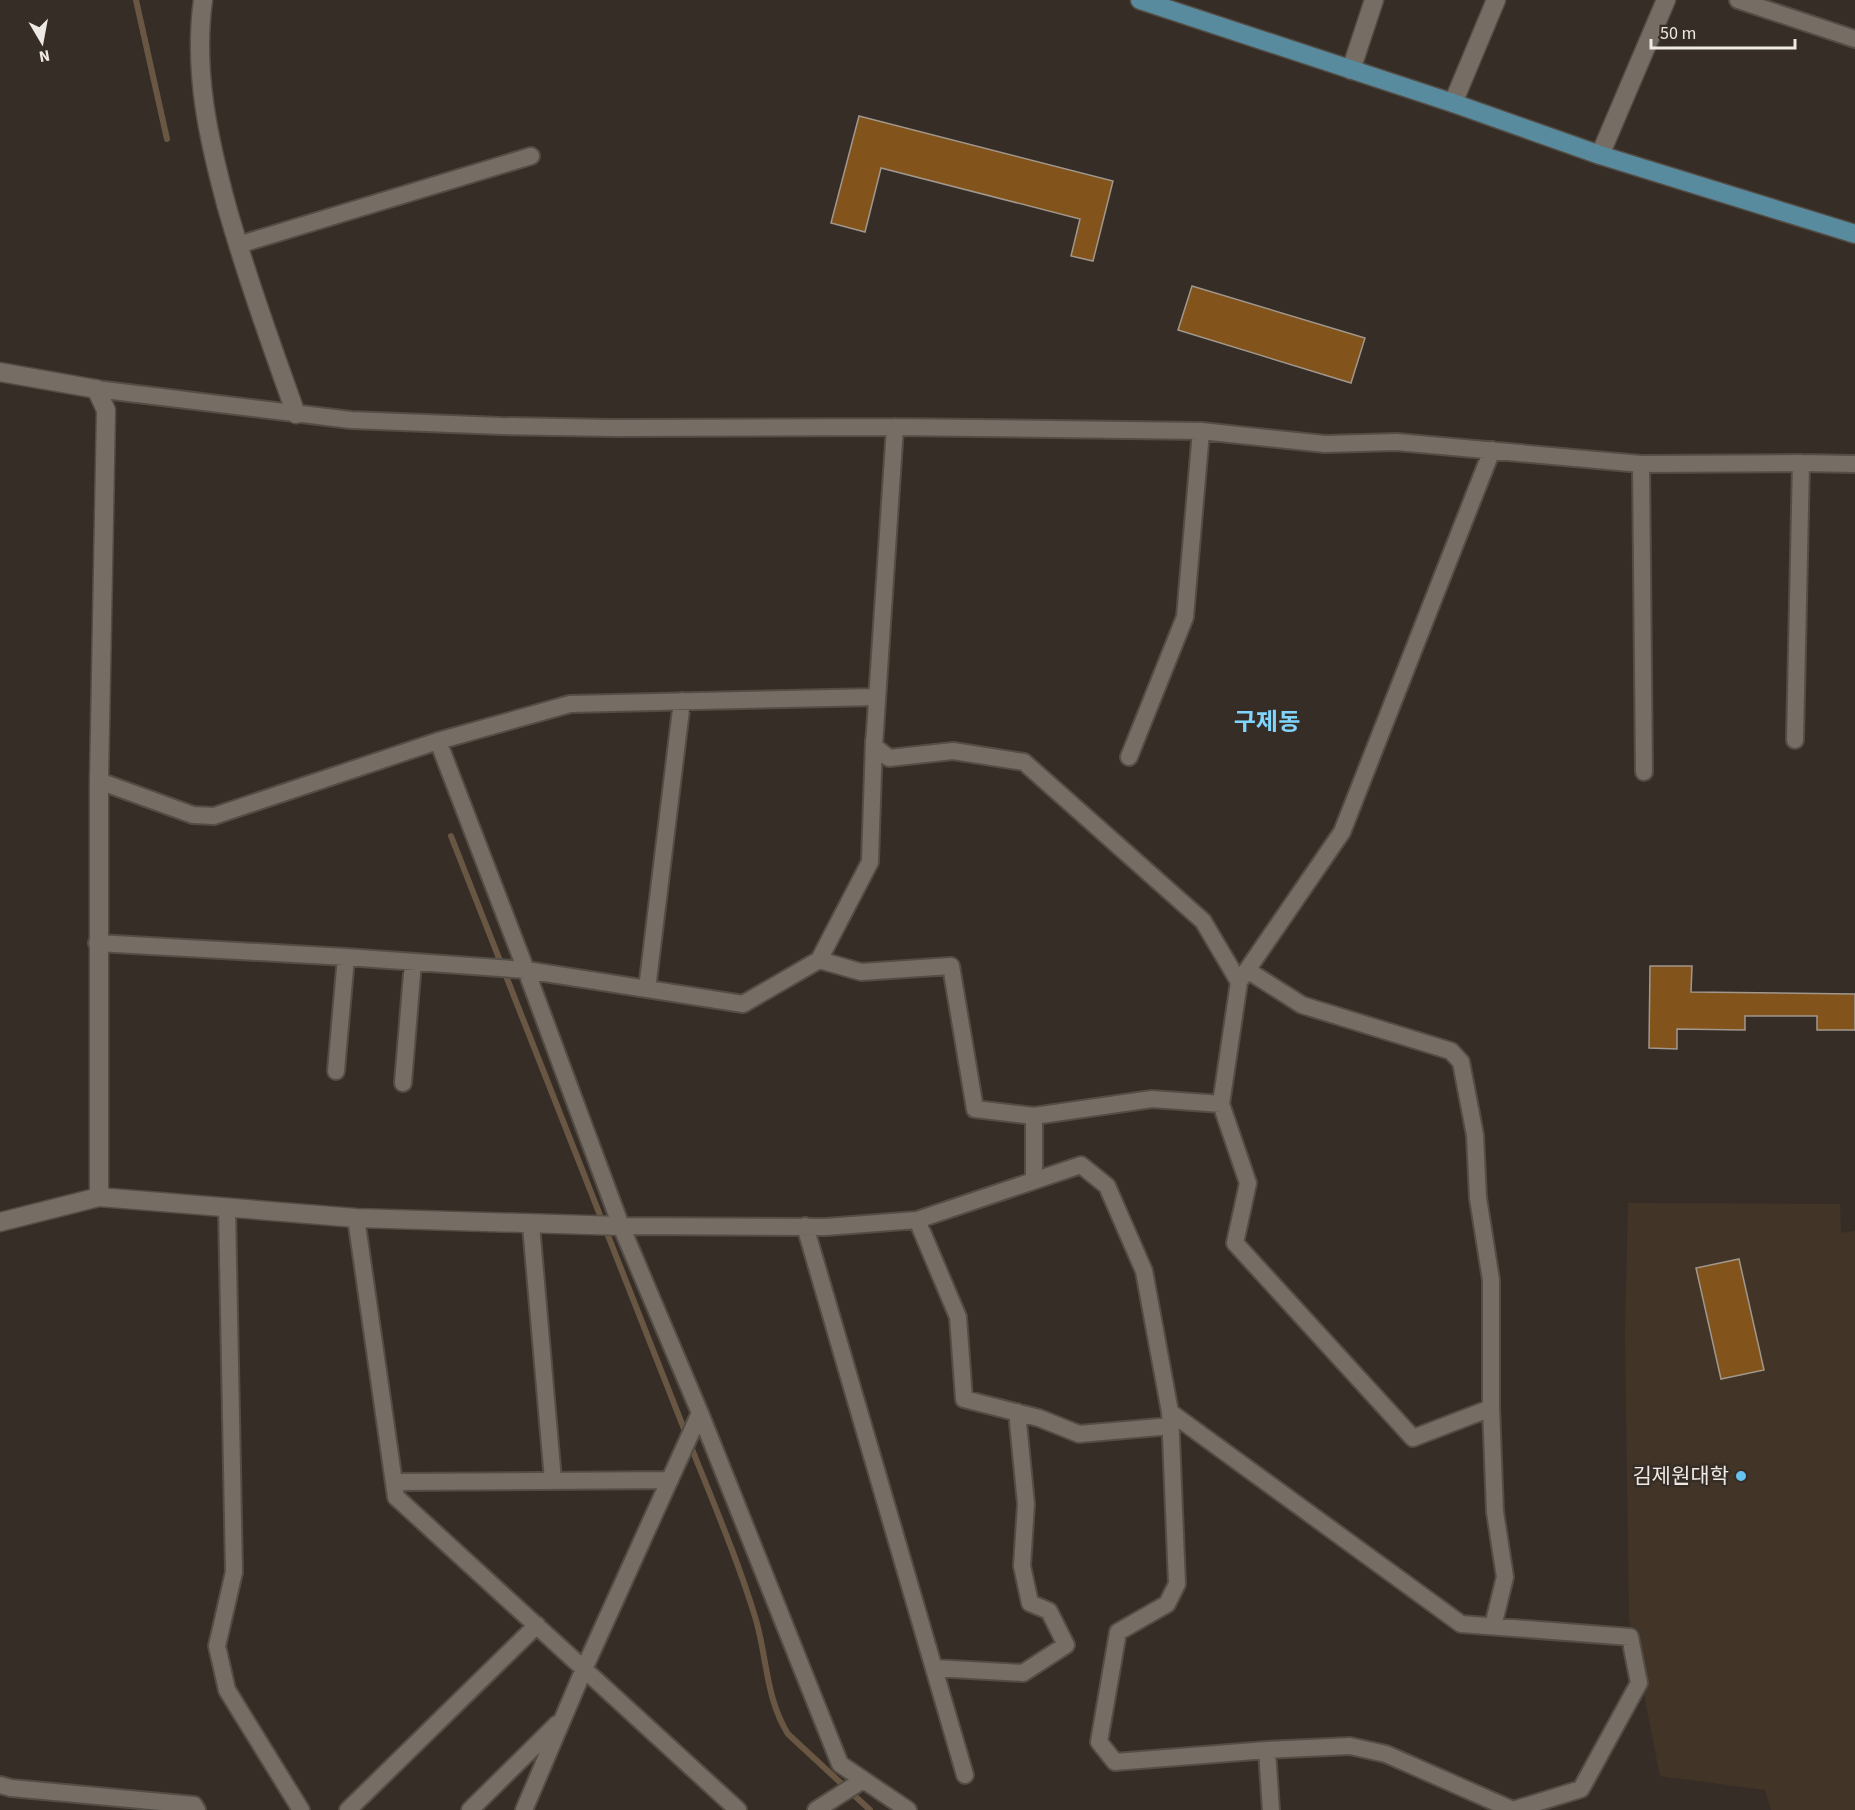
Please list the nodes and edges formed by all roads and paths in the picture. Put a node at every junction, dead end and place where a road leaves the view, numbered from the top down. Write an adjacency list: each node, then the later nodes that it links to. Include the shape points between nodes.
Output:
1 (203, 0): 13 (street, via 203,105 212,154)
2 (1140, 0): 8 (main road)
3 (1374, 0): 8 (street)
4 (1496, 0): 9 (street)
5 (1666, 0): 10 (street)
6 (1738, 0): 7 (street)
7 (1855, 39)
8 (1351, 70): 9 (main road)
9 (1453, 103): 10 (main road)
10 (1600, 155): 12 (main road)
11 (531, 156): 13 (street)
12 (1855, 234)
13 (238, 245): 16 (street)
14 (0, 372): 15 (street)
15 (96, 389): 16 (street); 30 (street, via 106,410)
16 (296, 414): 17 (street, via 513,427)
17 (895, 427): 18 (street); 23 (street)
18 (1201, 431): 19 (street, via 1325,444 1397,442); 28 (street, via 1185,617)
19 (1492, 450): 21 (street); 36 (street, via 1342,832)
20 (1801, 463): 21 (street); 22 (street); 25 (street)
21 (1641, 464): 29 (street)
22 (1855, 464)
23 (877, 697): 24 (street); 27 (street)
24 (682, 701): 26 (street, via 570,704); 37 (street)
25 (1795, 740)
26 (438, 741): 30 (street, via 214,816 193,815); 35 (street)
27 (874, 746): 33 (street, via 870,862); 36 (street, via 889,758 953,751 1024,762 1203,921)
28 (1129, 757)
29 (1644, 772)
30 (99, 781): 31 (street)
31 (97, 943): 32 (street); 43 (street)
32 (345, 957): 34 (street); 38 (street)
33 (819, 960): 37 (street, via 743,1004); 41 (street, via 861,972 951,966 975,1109)
34 (413, 962): 35 (street); 39 (street)
35 (526, 970): 37 (street); 49 (street)
36 (1243, 976): 40 (street); 51 (street, via 1302,1005 1451,1052 1461,1062 1475,1135 1478,1198 1491,1280)
37 (647, 989)
38 (336, 1071)
39 (403, 1083)
40 (1221, 1104): 41 (street, via 1152,1099); 51 (street, via 1248,1183 1235,1243 1413,1438)
41 (1034, 1116): 42 (street)
42 (1034, 1180): 46 (street); 54 (street, via 1081,1165 1107,1186 1144,1272)
43 (99, 1197): 44 (street); 47 (street)
44 (227, 1208): 45 (street); 68 (street, via 234,1572 217,1646 227,1690)
45 (356, 1218): 48 (street); 57 (street)
46 (917, 1220): 50 (street); 52 (street, via 958,1317 964,1399)
47 (0, 1222)
48 (531, 1225): 49 (street); 55 (street)
49 (610, 1226): 50 (street); 53 (street)
50 (805, 1226): 60 (street)
51 (1491, 1408): 59 (street, via 1495,1512 1505,1577)
52 (1017, 1412): 54 (street, via 1079,1434); 60 (street, via 1026,1504 1022,1566 1030,1603 1049,1611 1066,1645 1023,1673)
53 (700, 1413): 56 (street); 65 (street, via 840,1764)
54 (1170, 1419): 59 (street, via 1461,1624); 63 (street, via 1177,1584 1167,1604 1118,1632 1099,1742 1115,1762)
55 (553, 1480): 56 (street); 57 (street)
56 (669, 1480): 61 (street)
57 (394, 1482): 58 (street, via 396,1497)
58 (537, 1625): 61 (street); 69 (street)
59 (1493, 1626): 63 (street, via 1630,1637 1640,1683 1581,1789 1513,1810 1386,1754 1350,1746)
60 (934, 1668): 64 (street)
61 (584, 1669): 62 (street); 72 (street)
62 (563, 1717): 70 (street); 71 (street)
63 (1267, 1750): 75 (street)
64 (965, 1775)
65 (863, 1780): 73 (street); 74 (street)
66 (0, 1785): 67 (street, via 194,1805)
67 (197, 1810)
68 (301, 1810)
69 (348, 1810)
70 (471, 1810)
71 (524, 1810)
72 (738, 1810)
73 (816, 1810)
74 (908, 1810)
75 (1271, 1810)

